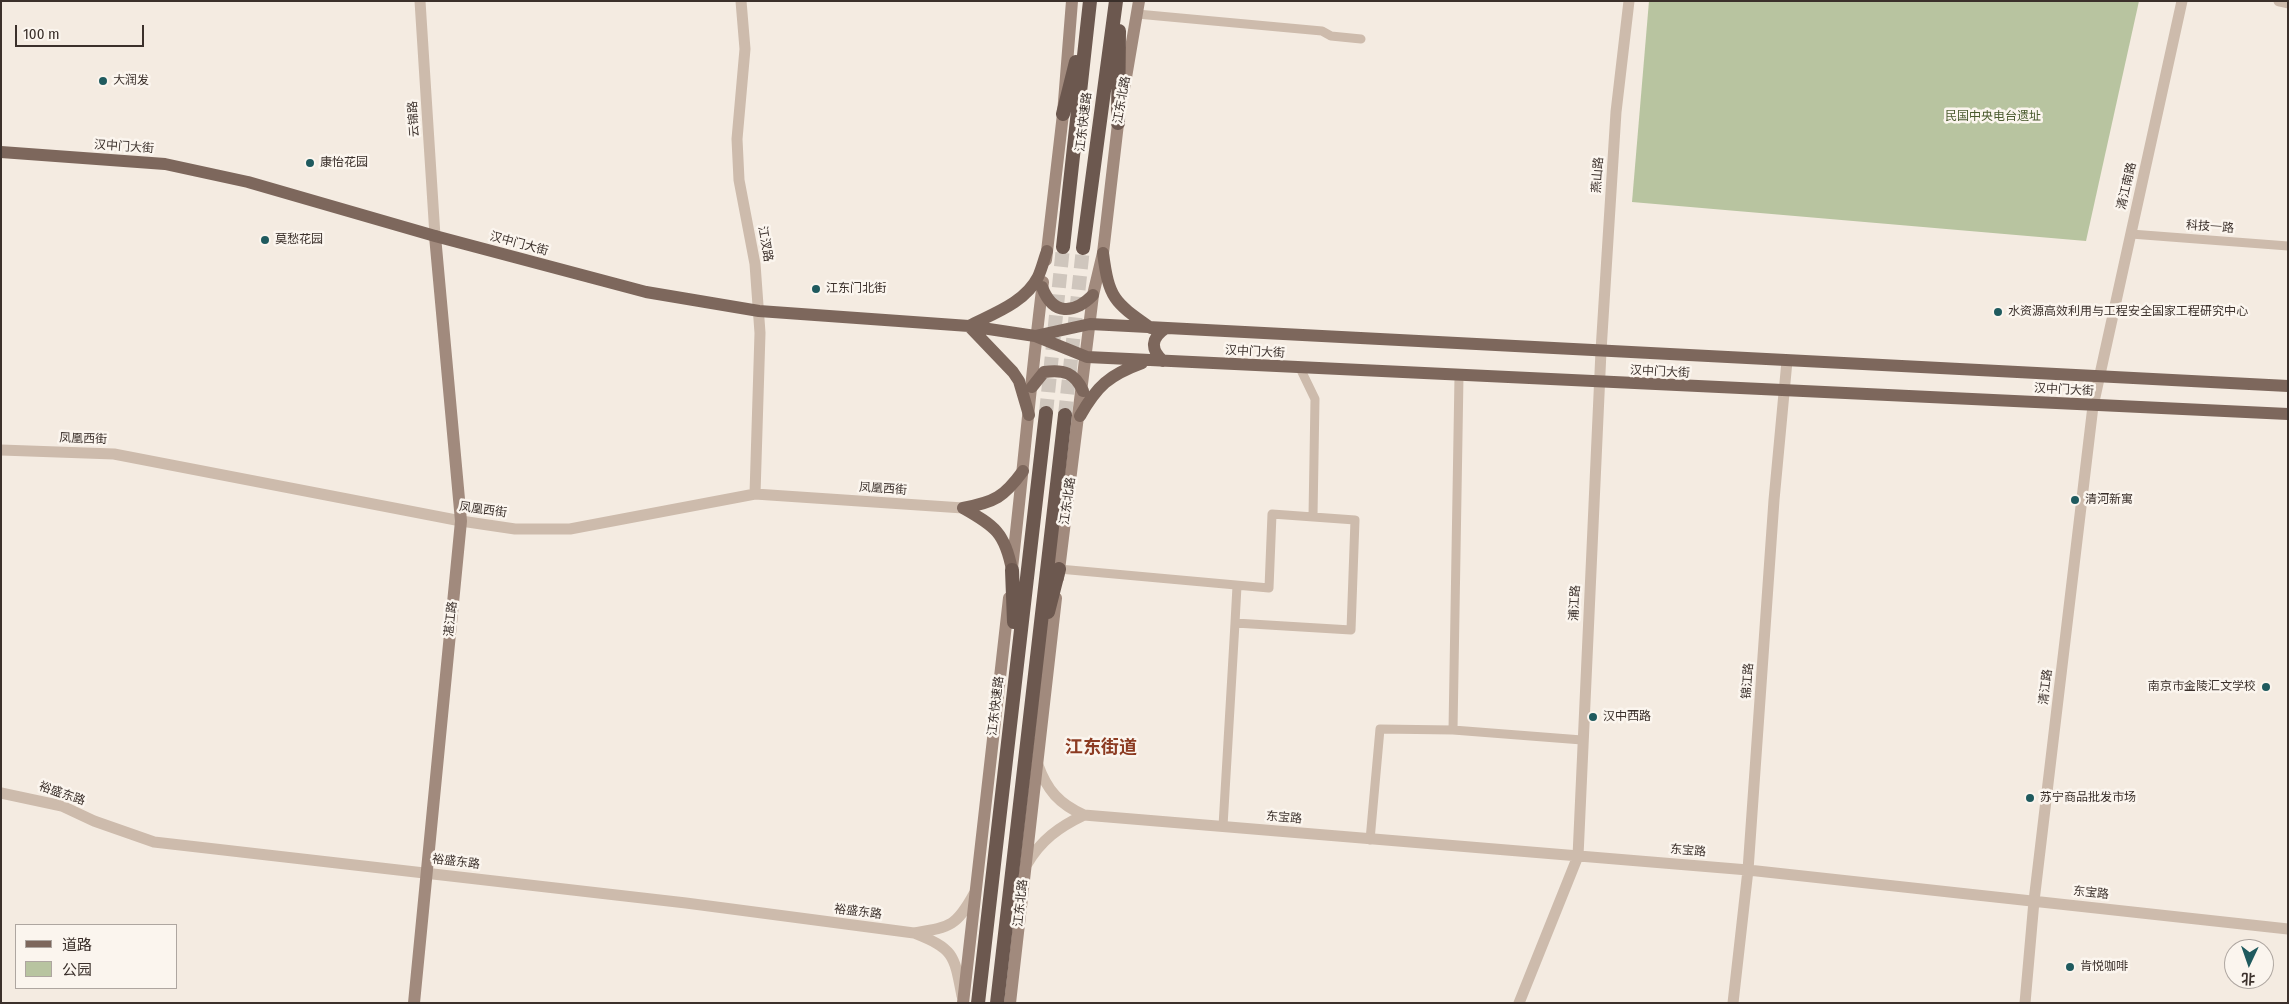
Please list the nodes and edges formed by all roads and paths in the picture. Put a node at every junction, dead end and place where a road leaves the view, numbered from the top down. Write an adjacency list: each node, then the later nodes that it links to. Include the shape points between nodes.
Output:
1 (420, 1): 17 (street, 云锦路)
2 (742, 1): 25 (street, 江汊路, via 745,50 737,139 739,180 755,264)
3 (1072, 1): 13 (main road)
4 (1090, 1): 11 (highway, 江东快速路)
5 (1118, 1): 14 (highway); 20 (highway, 江东快速路)
6 (1628, 1): 31 (street, 燕山路, via 1616,112)
7 (2182, 1): 16 (street, 清江南路)
8 (2279, 1): 9 (street)
9 (2288, 3)
10 (1138, 8): 12 (street, via 1322,31 1331,36); 14 (main road, 江东北路)
11 (1089, 16): 13 (highway); 19 (highway, 江东快速路)
12 (1360, 39)
13 (1062, 114): 21 (main road)
14 (1118, 122): 22 (main road, 江东北路)
15 (1, 152): 17 (main road, 汉中门大街, via 165,164 248,182)
16 (2130, 234): 18 (street, 科技一路); 38 (street, 清江南路)
17 (435, 236): 25 (main road, 汉中门大街, via 646,292); 55 (main road, 湛江路)
18 (2288, 246)
19 (1063, 247)
20 (1083, 248)
21 (1047, 251): 23 (main road); 27 (main road, via 1037,278 1023,295)
22 (1103, 253): 24 (main road, 江东北路); 28 (main road, via 1107,284 1115,299)
23 (1042, 288): 24 (main road, via 1050,303 1060,308 1078,307); 30 (main road)
24 (1093, 295): 26 (main road, 江东北路)
25 (759, 311): 27 (main road, 汉中门大街); 52 (street, 江汊路)
26 (1090, 324): 28 (main road, 汉中门大街); 30 (main road, 汉中门大街); 32 (main road, 江东北路)
27 (969, 326): 30 (main road, 汉中门大街); 48 (main road, via 1019,381)
28 (1152, 328): 29 (main road, 汉中门大街)
29 (1166, 328): 31 (main road, 汉中门大街); 34 (main road, via 1158,333 1153,344 1153,350)
30 (1035, 336): 32 (main road, 汉中门大街); 41 (main road)
31 (1601, 351): 35 (main road, 汉中门大街); 39 (street, 浦江路)
32 (1087, 358): 33 (main road, 汉中门大街); 42 (main road, 江东北路)
33 (1148, 360): 34 (main road, 汉中门大街); 49 (main road, via 1107,378 1092,393)
34 (1163, 361): 36 (main road, 汉中门大街)
35 (1787, 361): 38 (main road, 汉中门大街); 43 (street, 锦江路)
36 (1300, 368): 37 (main road, 汉中门大街); 54 (street, via 1315,399)
37 (1459, 376): 39 (main road, 汉中门大街); 62 (street)
38 (2099, 376): 40 (main road, 汉中门大街); 44 (street, 清江路)
39 (1599, 383): 43 (main road, 汉中门大街); 63 (street, 浦江路)
40 (2288, 386)
41 (1032, 387): 42 (main road, via 1044,372 1067,372 1078,380); 48 (main road)
42 (1083, 391): 49 (main road, 江东北路)
43 (1784, 391): 44 (main road, 汉中门大街); 71 (street, 锦江路)
44 (2093, 406): 46 (main road, 汉中门大街); 74 (street, 清江路)
45 (1046, 413): 60 (highway, 江东快速路)
46 (2288, 414)
47 (1065, 415): 61 (highway)
48 (1029, 416): 51 (main road)
49 (1080, 416): 56 (main road, 江东北路)
50 (1, 450): 55 (street, 凤凰西街, via 114,454)
51 (1023, 471): 53 (main road, via 1005,494 989,502); 57 (main road)
52 (755, 494): 53 (street, 凤凰西街); 55 (street, 凤凰西街, via 570,529 515,528)
53 (963, 508): 57 (main road, via 995,528 1003,537)
54 (1313, 516): 58 (street, via 1272,514 1269,588); 59 (street, via 1355,520 1351,630)
55 (461, 521): 72 (main road, 湛江路)
56 (1060, 569): 58 (street); 61 (highway); 64 (main road, 江东北路)
57 (1012, 570): 60 (highway); 73 (main road)
58 (1236, 586): 59 (street)
59 (1235, 622): 67 (street)
60 (1016, 663): 79 (highway, 江东快速路)
61 (1034, 666): 80 (highway)
62 (1453, 730): 63 (street); 68 (street, via 1380,729)
63 (1582, 740): 69 (street, 浦江路)
64 (1038, 765): 66 (street, via 1046,785 1070,808); 70 (main road, 江东北路)
65 (1, 792): 72 (street, 裕盛东路, via 62,806 154,842)
66 (1084, 815): 67 (street, 东宝路); 70 (street, via 1054,831 1036,847)
67 (1223, 826): 68 (street, 东宝路)
68 (1370, 840): 69 (street, 东宝路)
69 (1578, 856): 71 (street, 东宝路); 82 (street, 浦江路)
70 (1024, 868): 81 (main road, 江东北路)
71 (1748, 870): 74 (street, 东宝路); 83 (street, 锦江路)
72 (426, 872): 76 (street, 裕盛东路); 78 (main road, 湛江路)
73 (974, 894): 76 (street, 裕盛东路, via 962,916 953,923); 77 (main road)
74 (2034, 901): 75 (street, 东宝路); 84 (street, 清江路)
75 (2288, 929)
76 (914, 933): 77 (street, 裕盛东路, via 950,952)
77 (963, 1002)
78 (414, 1003)
79 (978, 1003)
80 (997, 1003)
81 (1010, 1003)
82 (1519, 1003)
83 (1733, 1003)
84 (2025, 1003)

